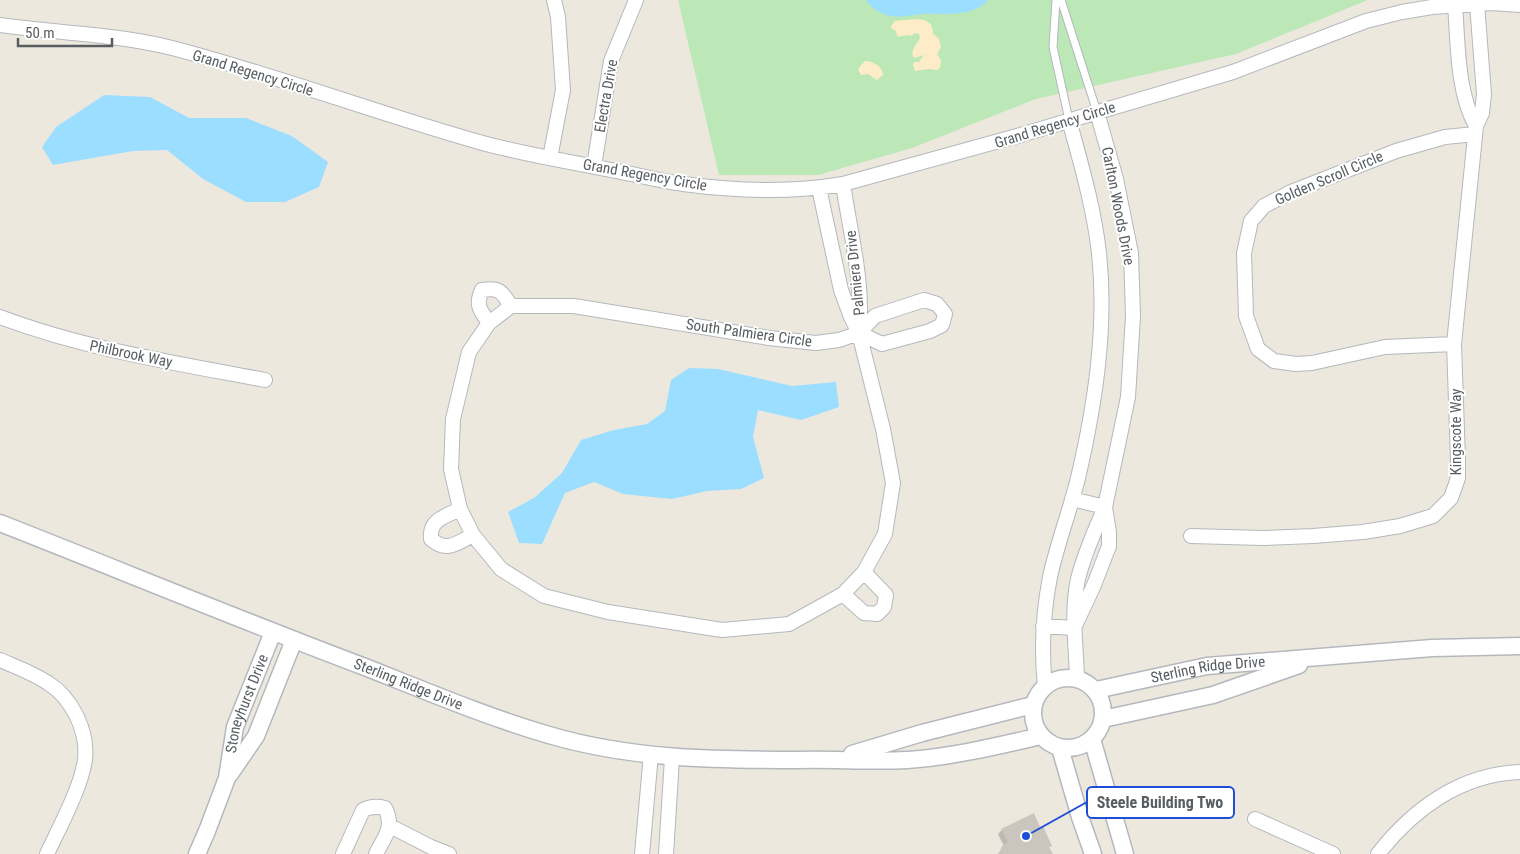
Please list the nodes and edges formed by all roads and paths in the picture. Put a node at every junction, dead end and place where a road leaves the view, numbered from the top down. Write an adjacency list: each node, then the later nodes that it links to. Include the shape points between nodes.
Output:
1 (554, 0): 12 (street, via 563,90)
2 (636, 0): 13 (street, Electra Drive, via 611,61)
3 (1056, 0): 10 (lane, Carlton Woods Drive, via 1053,46)
4 (1061, 0): 9 (lane, Carlton Woods Drive)
5 (1477, 4): 6 (street, Grand Regency Circle); 7 (street, Grand Regency Circle); 11 (street, Kingscote Way, via 1484,94 1482,113)
6 (1455, 5): 9 (street, Grand Regency Circle, via 1366,21 1233,72); 11 (street, Kingscote Way, via 1462,84)
7 (1520, 5)
8 (0, 25): 12 (street, Grand Regency Circle, via 170,48 482,143)
9 (1097, 112): 10 (street, Grand Regency Circle); 23 (street, Carlton Woods Drive, via 1116,179 1131,253 1133,316 1128,397)
10 (1069, 120): 14 (street, Grand Regency Circle); 22 (street, Carlton Woods Drive, via 1088,188 1099,253 1102,316 1095,392)
11 (1475, 130): 20 (street, Kingscote Way); 20 (street, Golden Scroll Circle, via 1396,151 1291,192 1264,206 1251,222 1244,253 1246,316 1258,349 1274,361 1312,363 1385,347)
12 (550, 158): 13 (street, Grand Regency Circle)
13 (594, 166): 15 (street, Grand Regency Circle, via 691,185 773,191)
14 (843, 184): 15 (street, Grand Regency Circle); 19 (street, Palmiera Drive, via 860,287)
15 (819, 188): 19 (street, Palmiera Drive, via 841,290)
16 (511, 306): 18 (street); 18 (street, via 501,292 493,288 482,290 478,298 479,309); 19 (street, South Palmiera Circle, via 574,306 816,343)
17 (0, 317): 21 (street, Philbrook Way, via 33,330 123,354)
18 (489, 323): 24 (street, via 469,352 453,419 451,469)
19 (859, 333): 19 (street, via 875,316 924,300 937,304 945,314 942,325 930,331 882,344); 28 (street, via 893,482 885,534)
20 (1454, 344): 27 (street, Kingscote Way, via 1458,478 1451,498 1433,516 1363,532 1263,538)
21 (264, 380)
22 (1072, 499): 23 (street); 30 (street, Carlton Woods Drive, via 1051,576)
23 (1105, 507): 31 (street, Carlton Woods Drive, via 1078,580)
24 (460, 510): 26 (street); 26 (street, via 436,521 430,531 431,539 439,546 450,547)
25 (0, 523): 32 (street, Sterling Ridge Drive)
26 (473, 535): 29 (street, via 501,569 544,596 608,612 722,630 754,628 789,624)
27 (1191, 536)
28 (864, 572): 29 (street); 29 (street, via 886,595 884,607 877,614 864,613)
29 (843, 594)
30 (1043, 626): 31 (street); 38 (street, Carlton Woods Drive)
31 (1074, 628): 37 (street, Carlton Woods Drive)
32 (273, 632): 33 (street, Sterling Ridge Drive); 49 (street, Stoneyhurst Drive, via 235,726)
33 (294, 640): 45 (street, Sterling Ridge Drive, via 550,735); 49 (street, Stoneyhurst Drive, via 256,736)
34 (1520, 646): 35 (street, Sterling Ridge Drive, via 1432,648)
35 (1320, 658): 39 (street, Sterling Ridge Drive, via 1207,666); 41 (street, Sterling Ridge Drive, via 1213,695)
36 (0, 660): 52 (street, via 50,683 73,709 80,723 85,758 77,789)
37 (1077, 678): 38 (street, via 1060,678); 39 (street)
38 (1045, 686): 40 (street)
39 (1096, 690): 41 (street, via 1104,709)
40 (1033, 705): 42 (street, via 1034,721); 47 (street, Sterling Ridge Drive)
41 (1103, 719): 43 (street)
42 (1041, 736): 44 (street); 47 (street, Sterling Ridge Drive, via 944,756 905,760)
43 (1092, 739): 44 (street, via 1077,747); 60 (street)
44 (1060, 748): 59 (street)
45 (651, 754): 46 (street, Sterling Ridge Drive); 57 (street)
46 (672, 758): 47 (street, Sterling Ridge Drive); 58 (street)
47 (836, 759)
48 (1520, 772): 62 (street, via 1472,782 1435,799 1404,824)
49 (227, 778): 53 (street, Stoneyhurst Drive)
50 (1255, 819): 61 (street)
51 (390, 826): 54 (street, via 385,808 371,806 363,810); 55 (street); 56 (street)
52 (47, 854)
53 (197, 854)
54 (343, 854)
55 (376, 854)
56 (449, 854)
57 (642, 854)
58 (666, 854)
59 (1094, 854)
60 (1125, 854)
61 (1333, 854)
62 (1378, 854)

